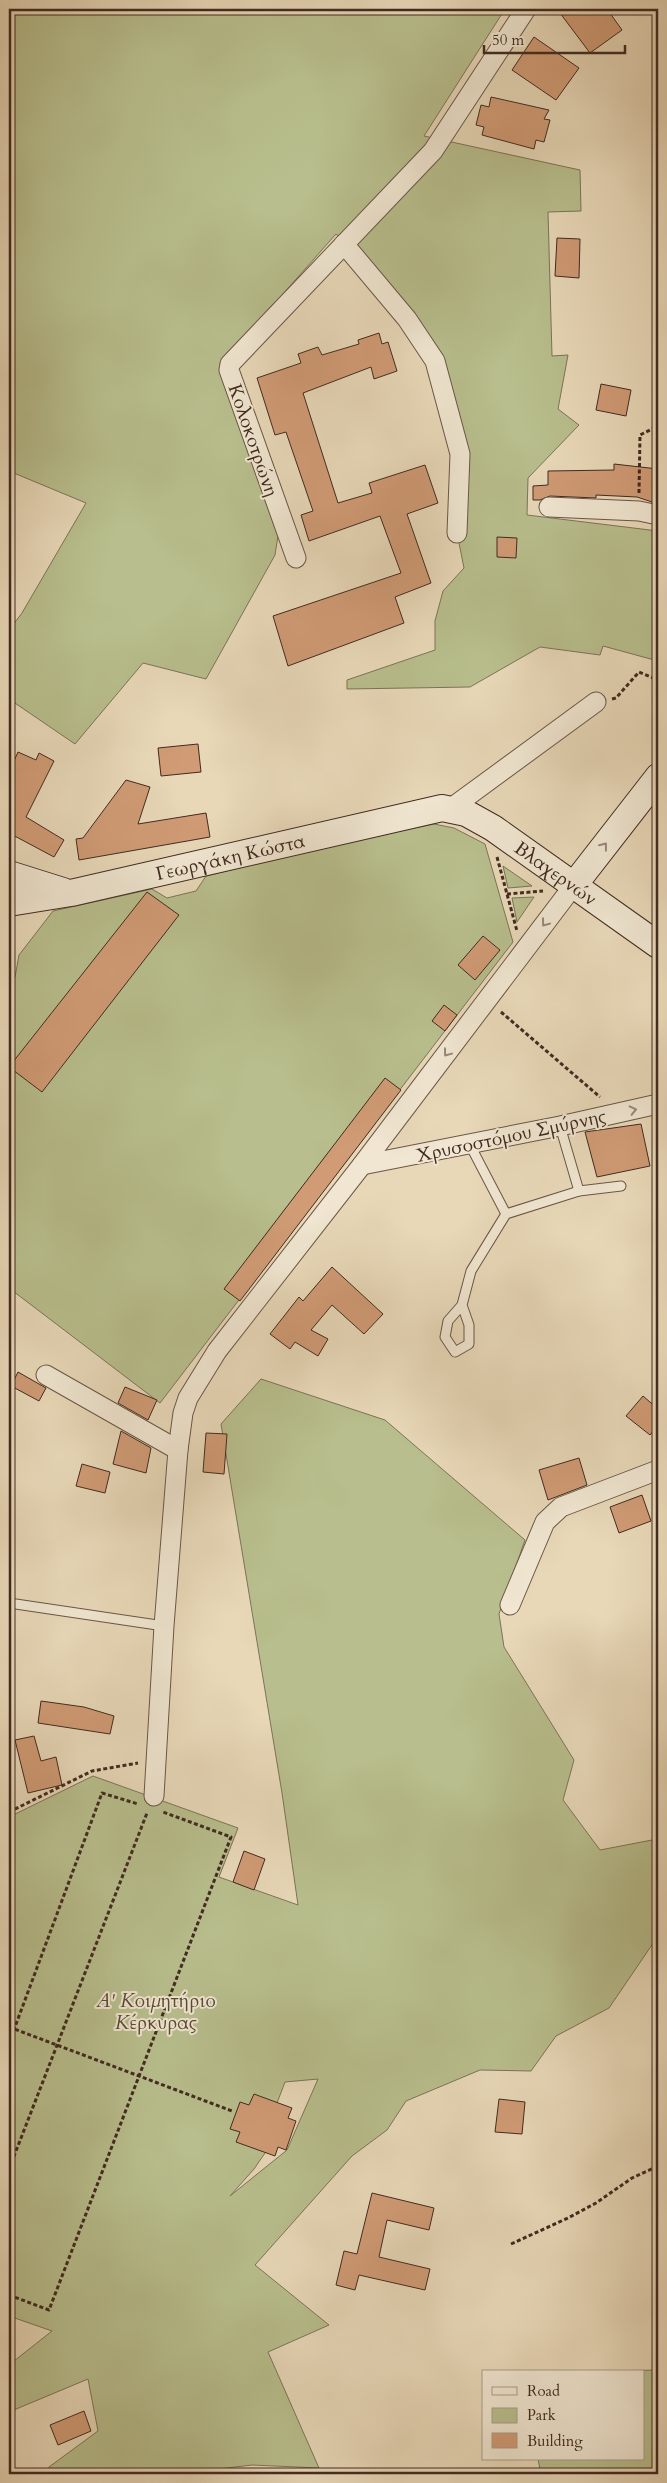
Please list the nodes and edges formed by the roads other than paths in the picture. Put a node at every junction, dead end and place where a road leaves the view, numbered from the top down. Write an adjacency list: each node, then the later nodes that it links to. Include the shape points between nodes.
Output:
1 (526, 9): 2 (street, Κολοκοτρώνη, via 433,151)
2 (344, 244): 5 (street, via 407,319 435,360 460,454); 6 (street, Κολοκοτρώνη, via 230,364 229,370)
3 (549, 507): 4 (street, via 639,511)
4 (658, 515)
5 (456, 533)
6 (296, 558)
7 (596, 702): 9 (street)
8 (658, 777): 11 (main road, one-way to 8)
9 (450, 809): 11 (main road, Βλαχερνών, via 485,823); 12 (main road, Γεωργάκη Κώστα, via 432,809)
10 (9, 874): 12 (main road)
11 (574, 885): 14 (main road, Βλαχερνών); 18 (street, one-way to 18)
12 (71, 893): 13 (main road, Γεωργάκη Κώστα)
13 (9, 903)
14 (658, 945)
15 (658, 1104): 16 (street, Χρυσοστόμου Σμύρνης, one-way to 15)
16 (560, 1126): 17 (street, Χρυσοστόμου Σμύρνης); 20 (lane)
17 (470, 1145): 18 (street, Χρυσοστόμου Σμύρνης); 21 (lane)
18 (362, 1165): 24 (street, via 205,1368 188,1398)
19 (621, 1186): 20 (lane)
20 (579, 1191): 21 (lane)
21 (506, 1214): 22 (lane, via 471,1271)
22 (462, 1305): 22 (lane, via 448,1321 445,1337 455,1352 468,1344 469,1325)
23 (46, 1375): 24 (street)
24 (178, 1450): 28 (street)
25 (658, 1470): 27 (street, via 561,1507 545,1522)
26 (9, 1604): 28 (lane)
27 (510, 1605)
28 (164, 1626): 29 (street)
29 (152, 1802)

